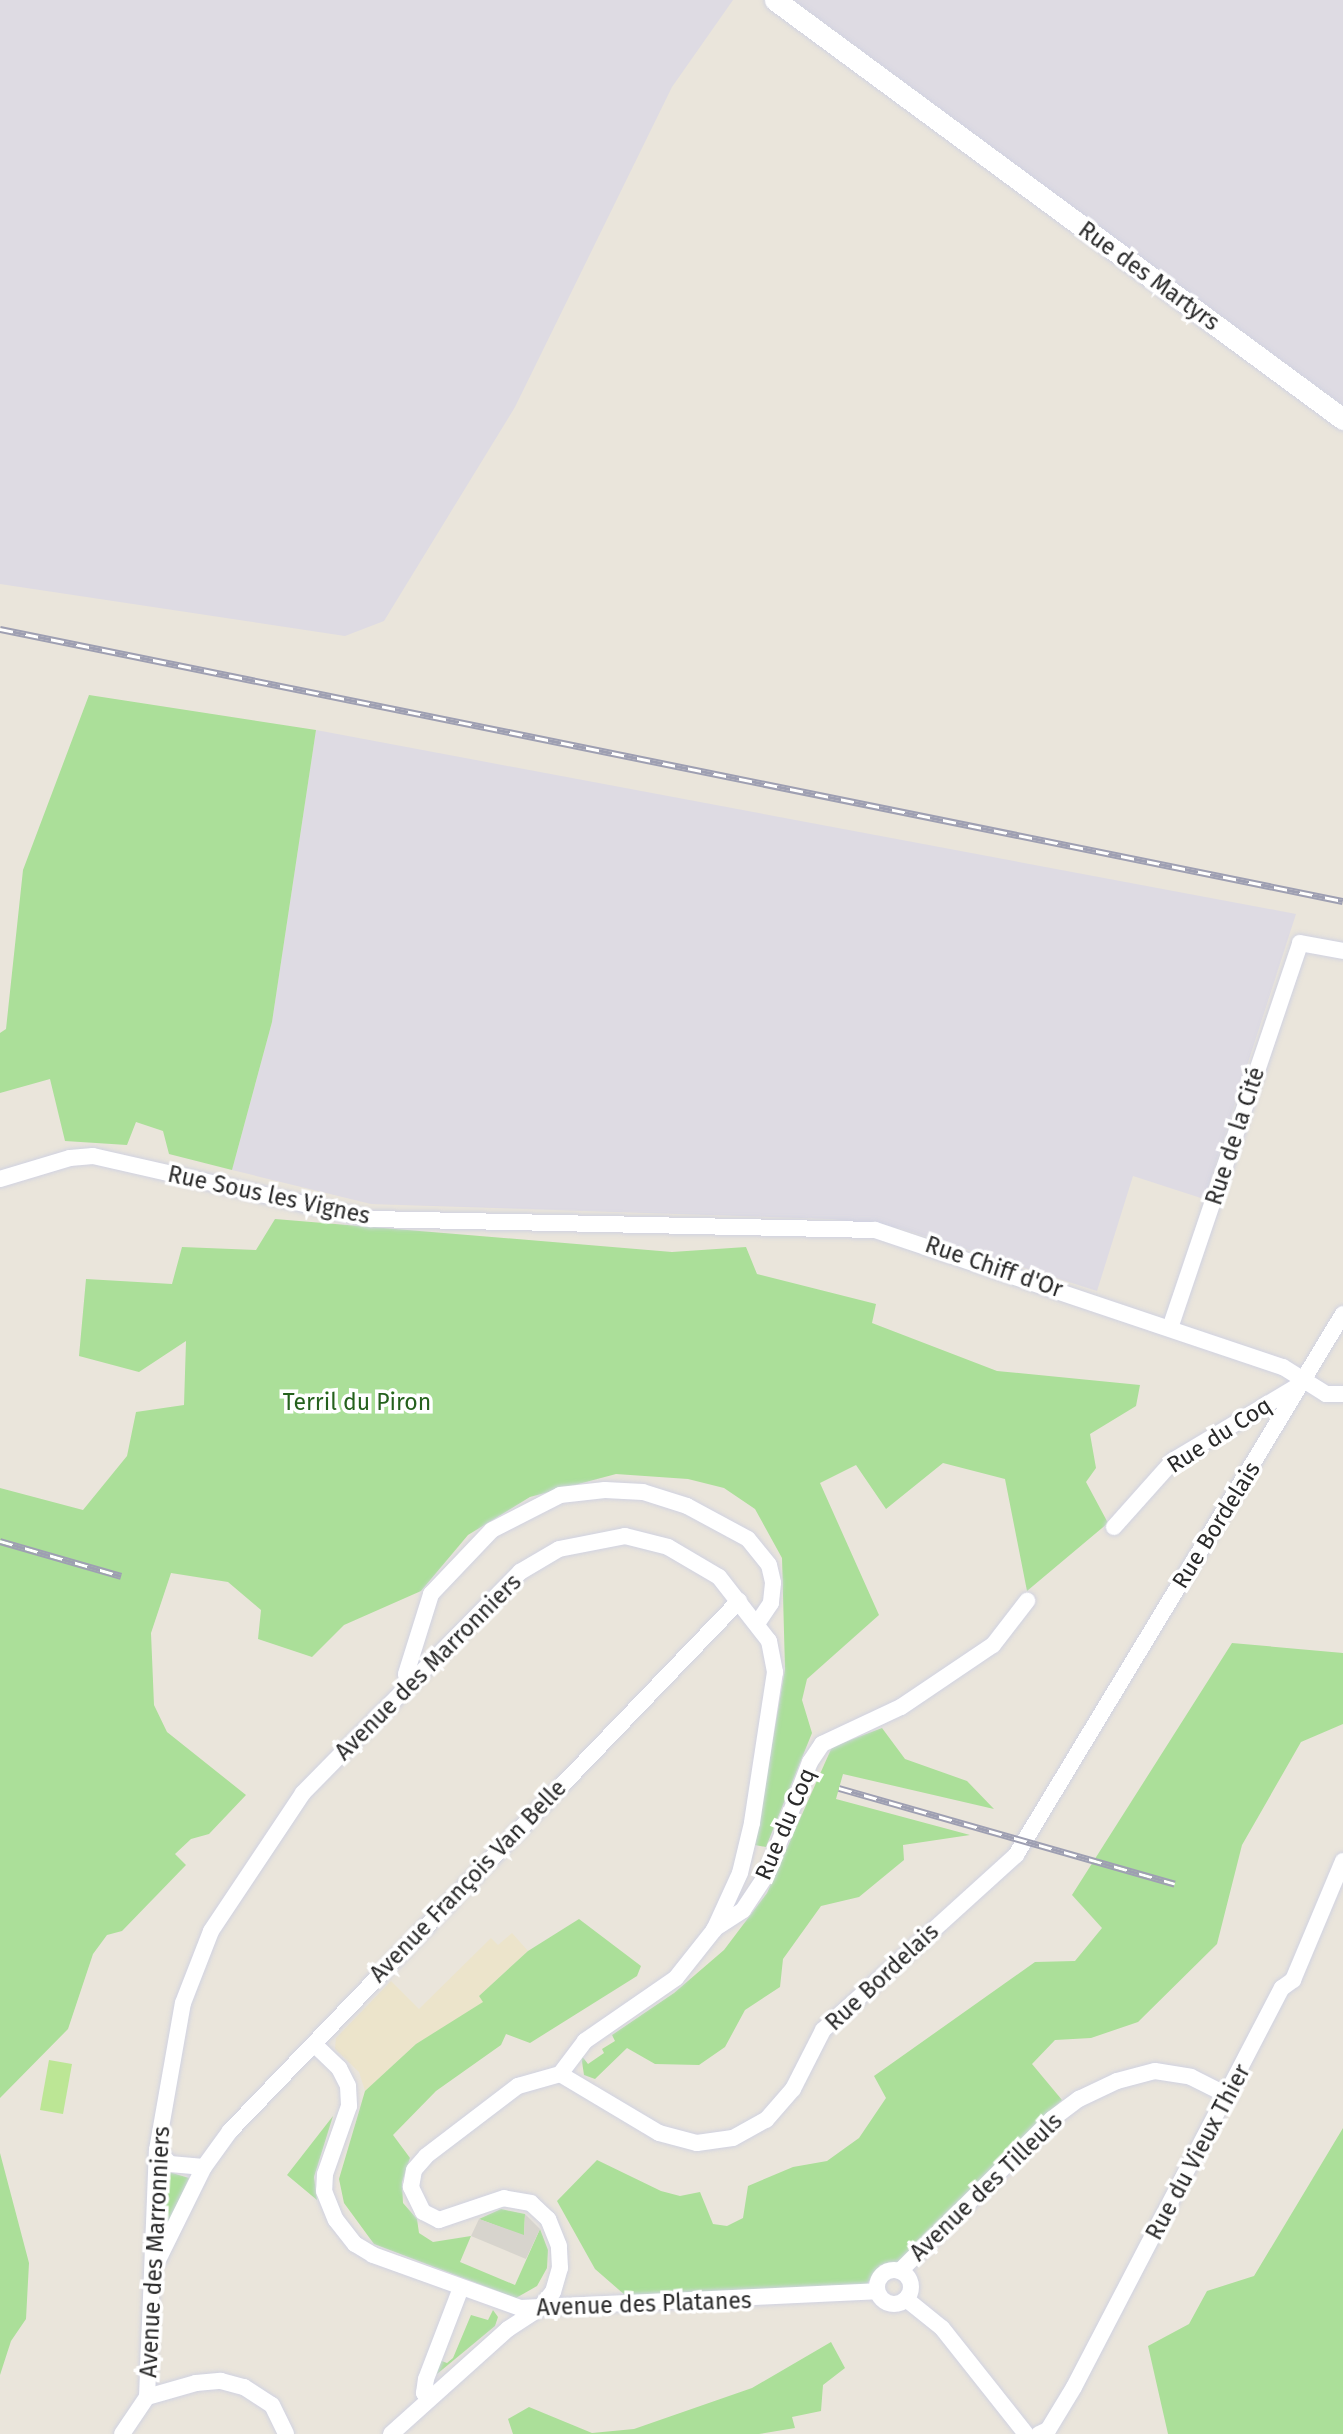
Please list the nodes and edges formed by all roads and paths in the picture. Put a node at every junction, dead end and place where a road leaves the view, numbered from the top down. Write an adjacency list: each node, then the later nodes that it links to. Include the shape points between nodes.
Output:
1 (775, 0): 2 (street, Rue des Martyrs)
2 (1343, 419)
3 (1343, 951): 7 (street, Rue de la Cité, via 1300,943)
4 (0, 1179): 5 (street, Rue Sous les Vignes, via 70,1158 93,1156 371,1219)
5 (627, 1224): 7 (street, Rue Chiff d'Or, via 875,1230)
6 (1343, 1314): 8 (street, Rue Bordelais)
7 (1170, 1328): 8 (street, Rue Chiff d'Or, via 1283,1367)
8 (1303, 1383): 9 (street, Rue Chiff d'Or, via 1326,1394); 10 (street, Rue du Coq, via 1174,1460); 18 (street, Rue Bordelais, via 1016,1855 823,2030 793,2089 766,2120 733,2138 697,2143 659,2133)
9 (1343, 1394)
10 (1114, 1527)
11 (738, 1601): 13 (street, Avenue des Marronniers); 14 (street, Avenue des Marronniers, via 719,1577 668,1547 625,1536 577,1543 520,1572); 17 (street, Avenue François Van Belle)
12 (1027, 1601): 16 (street, Rue du Coq, via 993,1645 901,1707 822,1744 810,1762 767,1874 743,1910)
13 (758, 1622): 14 (street, via 771,1603 773,1583 769,1565 748,1539 687,1506 643,1492 560,1495 492,1530 431,1594 406,1674); 16 (street, Avenue des Marronniers, via 769,1641 775,1672 766,1738 740,1873)
14 (409, 1685): 20 (street, Avenue des Marronniers, via 303,1793 211,1931 183,2003)
15 (1343, 1861): 19 (street, Rue du Vieux Thier, via 1293,1980 1282,1988)
16 (714, 1930): 18 (street, Avenue des Marronniers, via 676,1978 585,2041)
17 (314, 2044): 21 (street, Avenue François Van Belle, via 230,2131); 24 (street, Avenue des Platanes, via 339,2068 348,2086 349,2106 325,2174 324,2191 336,2220 355,2244 373,2255)
18 (559, 2074): 27 (street, via 518,2086 483,2111 426,2156 414,2170 411,2187 423,2212 439,2220 505,2198 537,2208 548,2219 555,2237 560,2268 553,2292)
19 (1229, 2096): 23 (street, Avenue des Tilleuls, via 1191,2077 1155,2071 1117,2081 1079,2099 1052,2119); 34 (street, Rue du Vieux Thier, via 1074,2387 1048,2430)
20 (157, 2150): 21 (street, via 170,2164); 22 (street, Avenue des Marronniers)
21 (204, 2167): 22 (street, Avenue François Van Belle)
22 (156, 2264): 28 (street, Avenue des Marronniers)
23 (900, 2271): 25 (street, via 884,2273); 26 (street, via 911,2283)
24 (461, 2288): 27 (street, Avenue des Platanes, via 520,2308); 29 (street, via 426,2379 424,2393)
25 (877, 2291): 26 (street, via 891,2304); 27 (street, Avenue des Platanes)
26 (906, 2299): 33 (street, via 942,2328)
27 (539, 2309): 29 (street, via 508,2329)
28 (147, 2398): 30 (street); 31 (street, via 196,2383 244,2387 272,2405)
29 (429, 2399): 32 (street)
30 (122, 2434)
31 (286, 2434)
32 (391, 2434)
33 (1026, 2434)
34 (1039, 2434)

